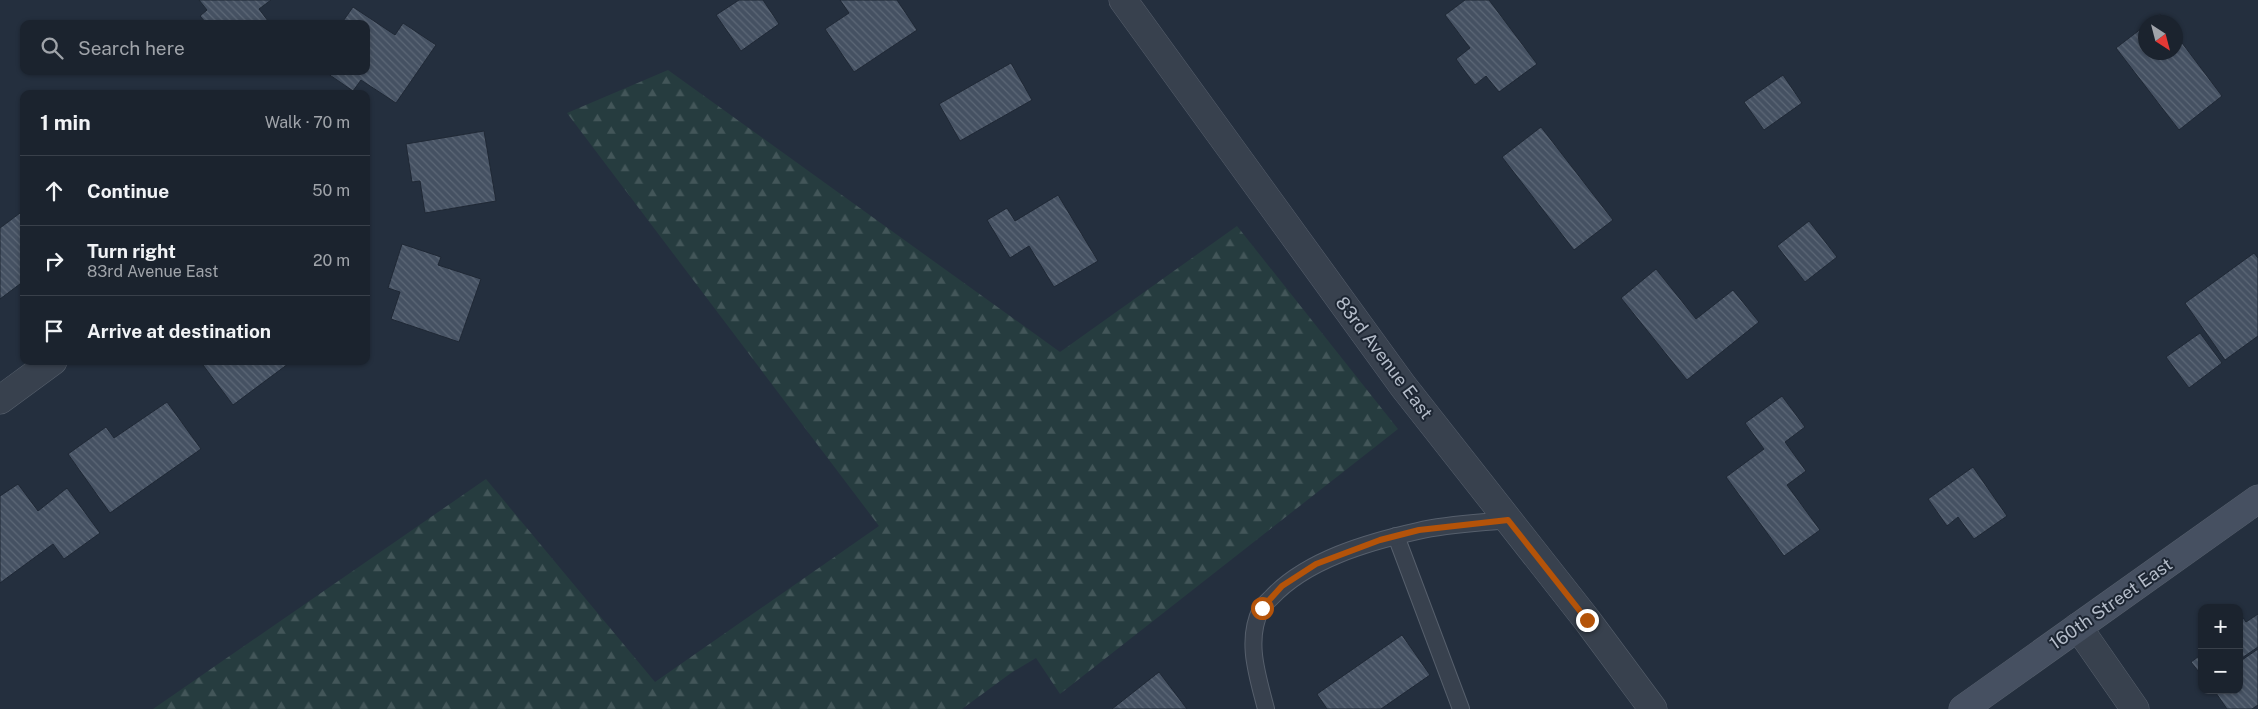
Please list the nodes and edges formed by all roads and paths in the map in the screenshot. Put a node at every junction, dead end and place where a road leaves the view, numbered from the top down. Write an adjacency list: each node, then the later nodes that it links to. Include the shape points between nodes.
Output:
1 (1123, 0): 5 (street, 83rd Avenue East, via 1403,386)
2 (48, 365): 3 (street)
3 (0, 400)
4 (2258, 499): 7 (main road, 160th Street East)
5 (1508, 520): 6 (lane, via 1419,530); 10 (street, 83rd Avenue East)
6 (1396, 536): 8 (lane, via 1316,564 1282,586 1262,608 1252,657); 9 (lane)
7 (2078, 628): 11 (main road, 160th Street East); 12 (street)
8 (1266, 709)
9 (1460, 709)
10 (1653, 709)
11 (1963, 709)
12 (2136, 709)

